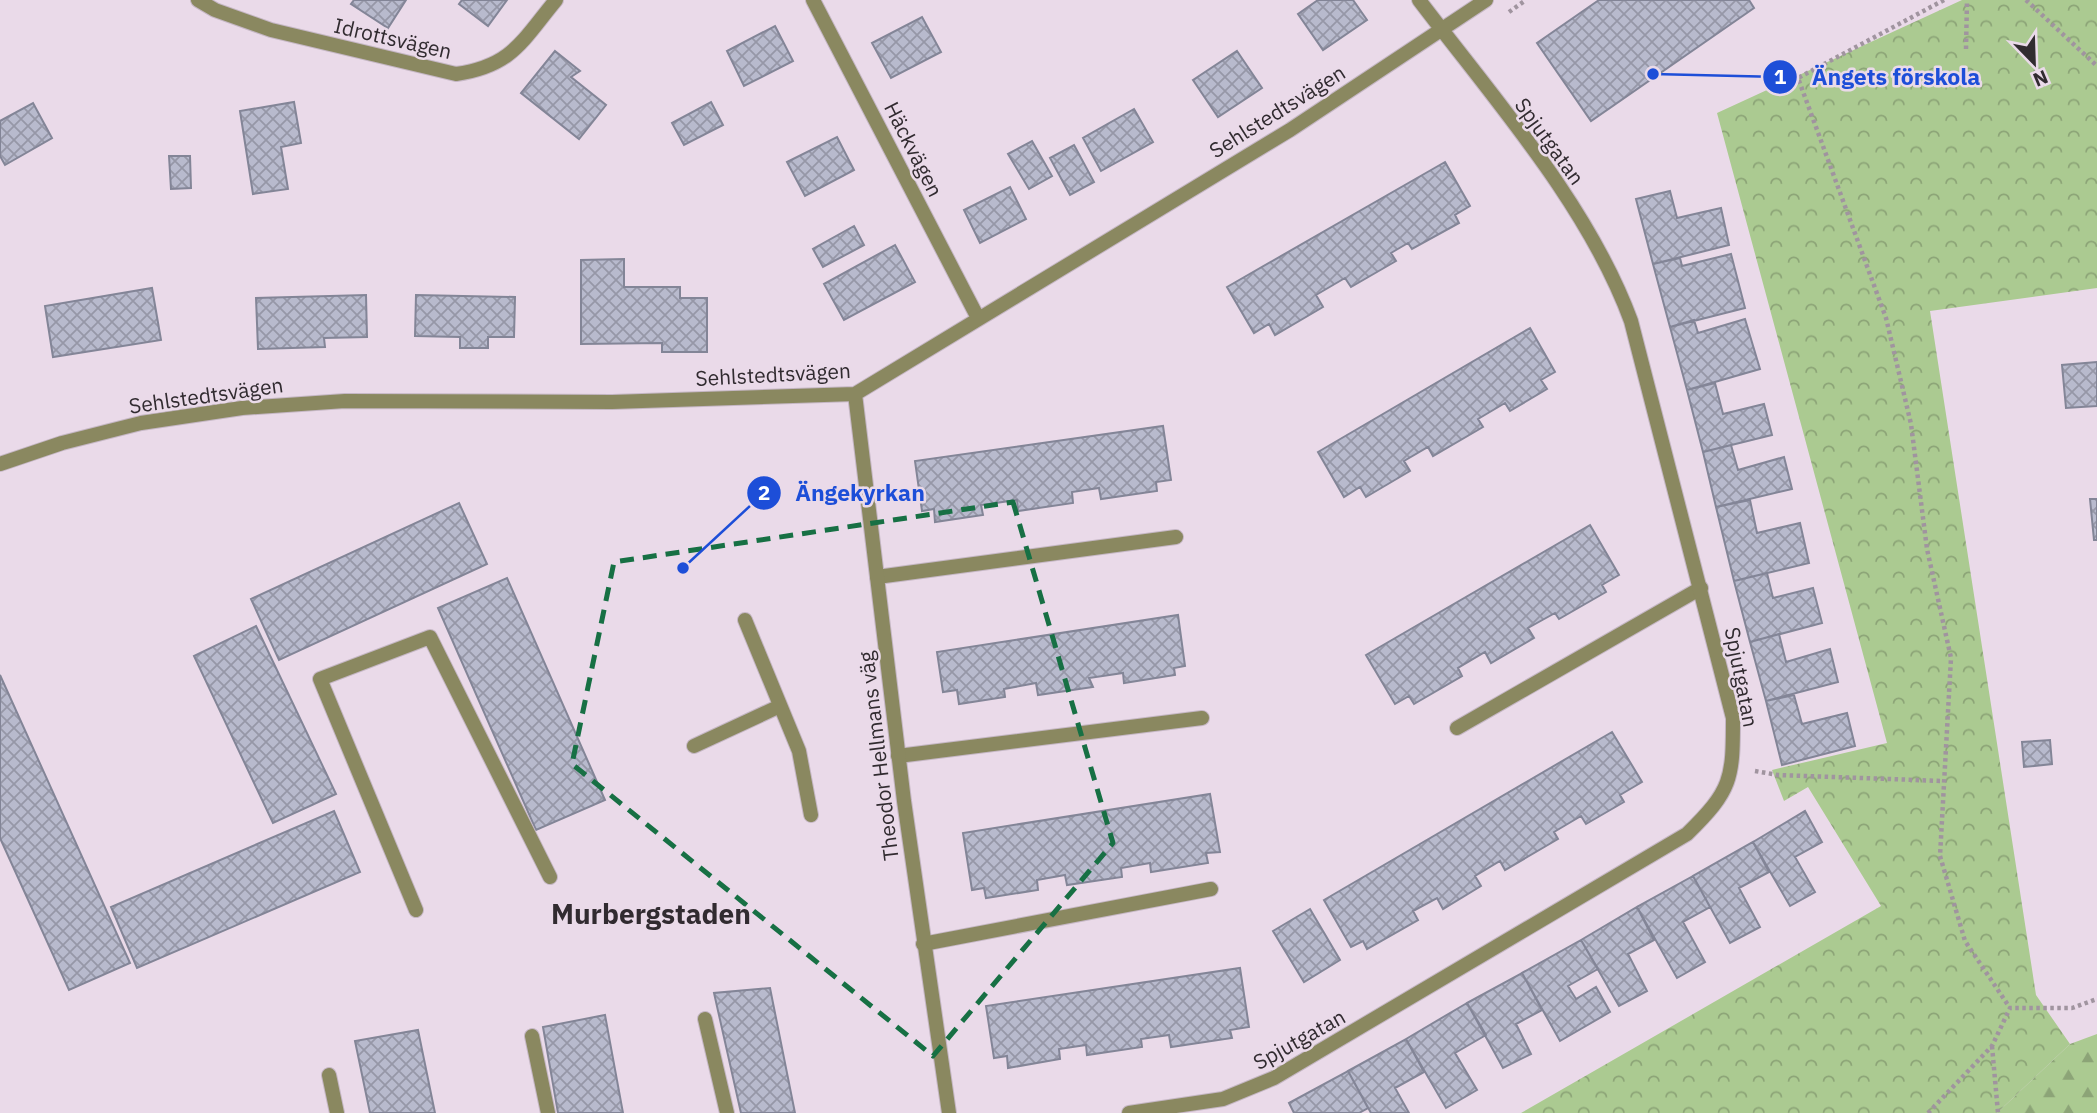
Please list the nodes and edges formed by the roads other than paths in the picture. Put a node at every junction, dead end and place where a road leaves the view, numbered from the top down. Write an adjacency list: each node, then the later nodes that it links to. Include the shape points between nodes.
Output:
1 (198, 0): 2 (street, Idrottsvägen, via 271,30 456,75 504,60)
2 (556, 0)
3 (813, 0): 7 (street, Häckvägen)
4 (1419, 0): 6 (street, Spjutgatan)
5 (1486, 0): 6 (street, Sehlstedtsvägen)
6 (1442, 30): 7 (street, Sehlstedtsvägen, via 1290,130); 12 (street, Spjutgatan, via 1542,164 1616,281 1632,321)
7 (978, 318): 8 (street, Sehlstedtsvägen)
8 (855, 394): 9 (street, Sehlstedtsvägen, via 612,402 345,401 242,408 141,423); 11 (street, Theodor Hellmans väg)
9 (0, 464)
10 (1176, 537): 11 (street)
11 (877, 577): 18 (street, Theodor Hellmans väg)
12 (1702, 588): 16 (street); 31 (street, Spjutgatan, via 1732,718 1733,767 1717,805 1687,834 1274,1079 1223,1099)
13 (745, 620): 14 (street)
14 (780, 706): 17 (street); 19 (street, via 799,751)
15 (1202, 718): 18 (street)
16 (1457, 728)
17 (694, 746)
18 (898, 757): 23 (street, Theodor Hellmans väg)
19 (811, 815)
20 (550, 877): 22 (street, via 430,638 320,679)
21 (1212, 889): 23 (street)
22 (416, 910)
23 (923, 944): 30 (street, Theodor Hellmans väg)
24 (705, 1019): 29 (street)
25 (532, 1036): 28 (street)
26 (328, 1075): 27 (street)
27 (337, 1113)
28 (548, 1113)
29 (727, 1113)
30 (949, 1113)
31 (1129, 1113)

